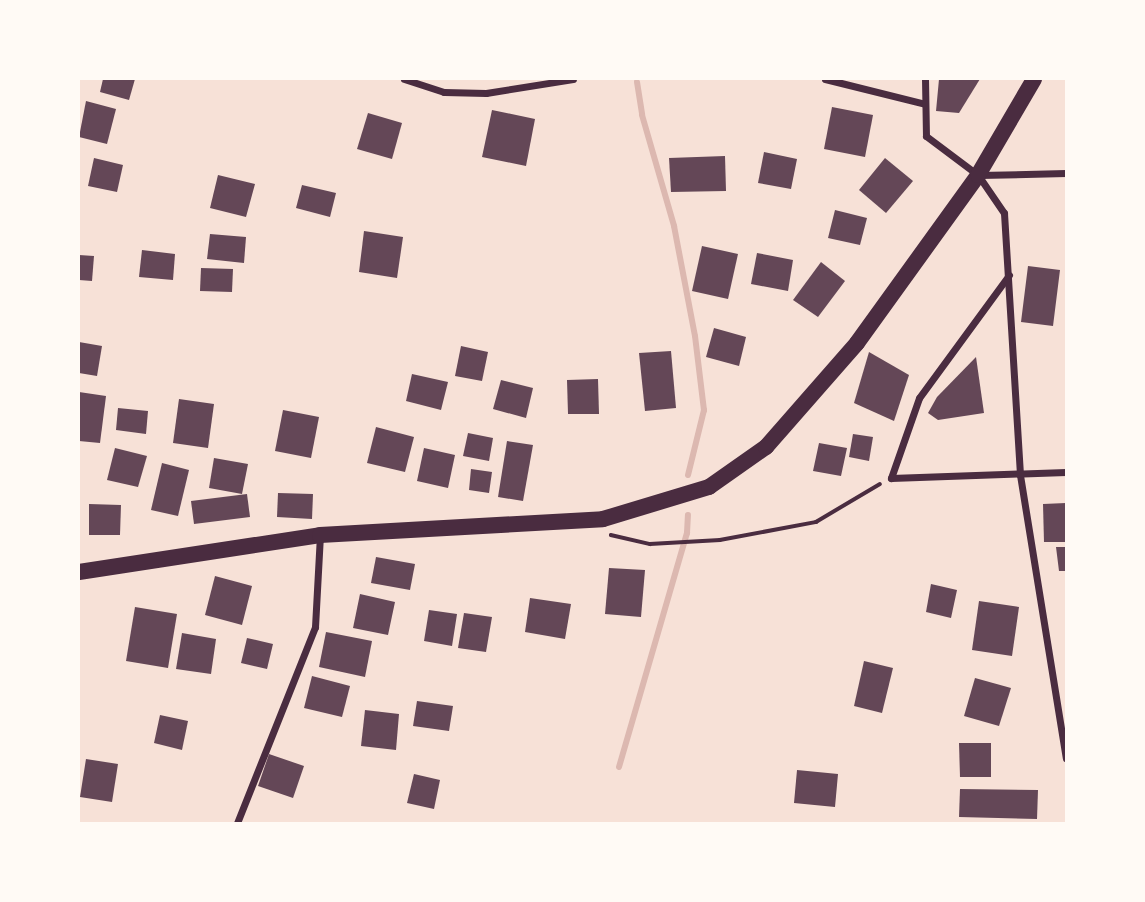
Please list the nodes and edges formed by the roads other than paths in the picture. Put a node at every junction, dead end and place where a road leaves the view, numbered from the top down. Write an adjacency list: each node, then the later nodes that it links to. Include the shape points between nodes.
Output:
1 (404, 79): 2 (street, via 444,92 486,93)
2 (573, 79)
3 (825, 79): 6 (street)
4 (925, 79): 6 (street)
5 (1034, 79): 8 (highway)
6 (925, 104): 8 (street, via 926,136)
7 (1066, 173): 8 (street)
8 (978, 175): 9 (street, via 1004,213); 12 (highway, via 857,343 766,447 709,487 603,519)
9 (1009, 275): 11 (street); 11 (street, via 919,398 891,478)
10 (1066, 472): 11 (street)
11 (1020, 475): 14 (street)
12 (320, 535): 13 (highway); 15 (street, via 315,627)
13 (79, 572)
14 (1066, 758)
15 (237, 823)

